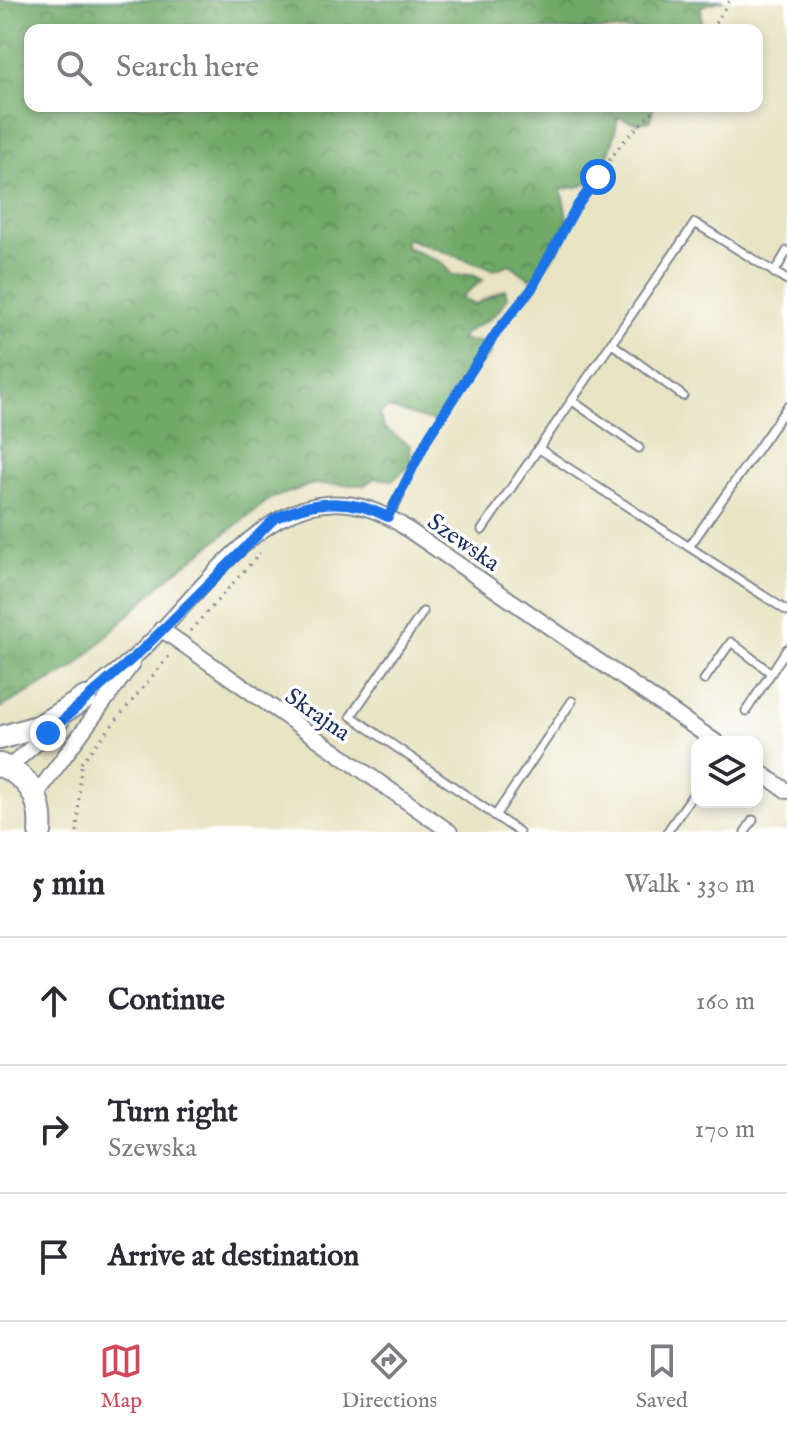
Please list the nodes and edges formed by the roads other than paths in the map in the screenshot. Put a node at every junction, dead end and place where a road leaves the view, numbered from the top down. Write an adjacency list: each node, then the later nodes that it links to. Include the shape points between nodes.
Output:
1 (787, 251): 2 (lane)
2 (774, 273): 3 (lane); 4 (lane, via 695,223)
3 (787, 280)
4 (611, 343): 5 (lane); 6 (lane)
5 (683, 396)
6 (571, 400): 8 (lane); 9 (lane)
7 (787, 407): 13 (lane)
8 (538, 448): 12 (lane); 13 (lane)
9 (639, 448)
10 (400, 495): 11 (lane)
11 (388, 517): 16 (street, Szewska, via 347,503 292,510 259,531); 24 (street, Szewska)
12 (482, 530)
13 (689, 547): 14 (lane)
14 (787, 611)
15 (423, 612): 31 (lane, via 351,716)
16 (161, 629): 18 (street, Szewska); 34 (street, Skrajna)
17 (787, 649): 19 (lane)
18 (141, 651): 21 (street, Szewska); 29 (street)
19 (771, 673): 20 (lane, via 731,642); 23 (lane)
20 (704, 680)
21 (85, 698): 25 (main road, via 40,726); 26 (street, Szewska)
22 (572, 701): 31 (lane)
23 (746, 711)
24 (707, 736)
25 (0, 738)
26 (4, 766): 29 (main road)
27 (763, 774): 28 (street)
28 (787, 791)
29 (36, 795): 33 (main road)
30 (691, 798): 36 (lane)
31 (495, 816): 35 (lane)
32 (753, 820): 37 (lane)
33 (41, 831)
34 (450, 832)
35 (519, 832)
36 (667, 832)
37 (745, 832)

